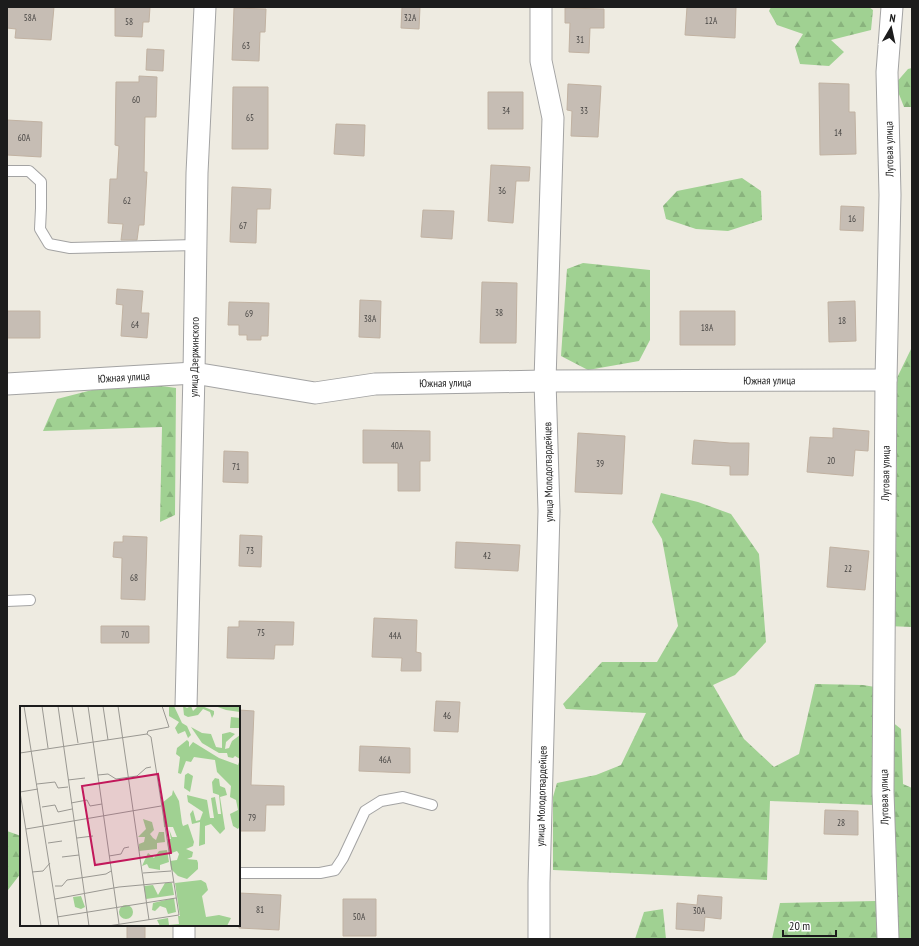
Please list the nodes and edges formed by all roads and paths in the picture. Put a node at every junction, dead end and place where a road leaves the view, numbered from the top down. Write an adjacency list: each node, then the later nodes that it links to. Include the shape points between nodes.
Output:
1 (205, 7): 5 (street, улица Дзержинского)
2 (541, 7): 8 (street, улица Молодогвардейцев, via 542,61 553,118)
3 (892, 7): 7 (street, Луговая улица, via 887,72 890,194)
4 (7, 171): 5 (lane, via 28,171 41,182 40,229 50,244 70,248)
5 (196, 244): 6 (street, улица Дзержинского)
6 (194, 373): 8 (street, Южная улица, via 315,393 375,384); 9 (street, Южная улица); 12 (street, улица Дзержинского)
7 (886, 380): 8 (street, Южная улица); 18 (street, Луговая улица, via 883,792)
8 (546, 381): 17 (street, улица Молодогвардейцев, via 549,511)
9 (7, 384)
10 (30, 600): 11 (lane)
11 (7, 601)
12 (186, 706)
13 (432, 805): 14 (lane, via 403,797 381,801 365,811 335,870 320,873)
14 (240, 873)
15 (184, 926): 16 (street)
16 (184, 939)
17 (539, 939)
18 (888, 939)

